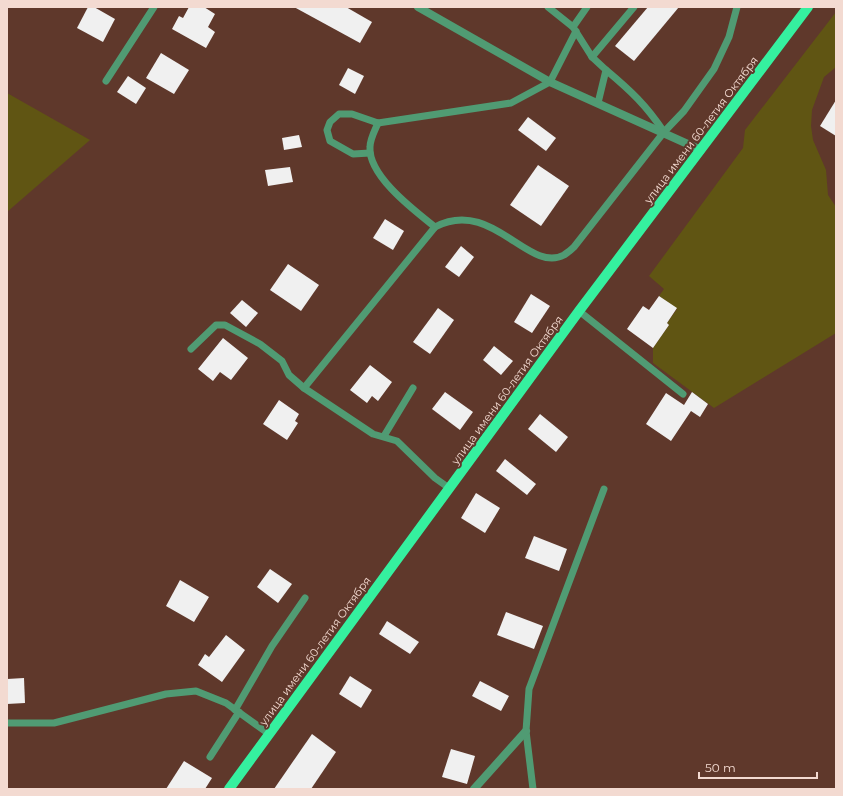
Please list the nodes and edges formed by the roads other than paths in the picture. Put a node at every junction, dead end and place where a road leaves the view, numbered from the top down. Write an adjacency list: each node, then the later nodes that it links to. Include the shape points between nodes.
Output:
1 (154, 7): 11 (lane)
2 (418, 7): 12 (street)
3 (548, 7): 8 (lane)
4 (587, 7): 8 (lane)
5 (634, 7): 9 (lane)
6 (737, 7): 15 (lane, via 729,37 714,69 684,111)
7 (808, 7): 16 (main road, улица имени 60-летия Октября)
8 (575, 29): 9 (lane); 12 (lane)
9 (592, 57): 10 (lane)
10 (606, 70): 13 (lane); 15 (lane, via 636,95)
11 (106, 81)
12 (550, 82): 13 (street); 14 (lane, via 510,103)
13 (598, 103): 15 (street)
14 (378, 123): 17 (lane); 17 (lane, via 352,114 339,114 330,122 327,130 330,141 342,149 353,154)
15 (664, 132): 16 (street); 18 (lane, via 574,247 564,255 549,258 538,255 482,222 466,219 447,221)
16 (701, 150): 19 (main road, улица имени 60-летия Октября)
17 (370, 153): 18 (lane, via 379,172 397,196)
18 (435, 227): 21 (lane)
19 (580, 311): 23 (lane); 25 (main road, улица имени 60-летия Октября)
20 (191, 349): 21 (lane, via 216,325 225,325 260,344 282,361 289,375)
21 (304, 388): 24 (lane, via 373,434)
22 (413, 388): 24 (lane)
23 (683, 394)
24 (384, 436): 25 (lane, via 397,442 434,478)
25 (449, 488): 31 (main road, улица имени 60-летия Октября)
26 (604, 489): 30 (lane, via 529,689)
27 (305, 598): 28 (lane, via 272,646)
28 (237, 711): 29 (lane, via 217,698 196,690 166,694 54,724); 31 (lane); 32 (lane)
29 (7, 723)
30 (526, 731): 34 (street); 35 (lane)
31 (269, 734): 33 (main road, улица имени 60-летия Октября)
32 (210, 757)
33 (229, 789)
34 (474, 789)
35 (532, 789)

